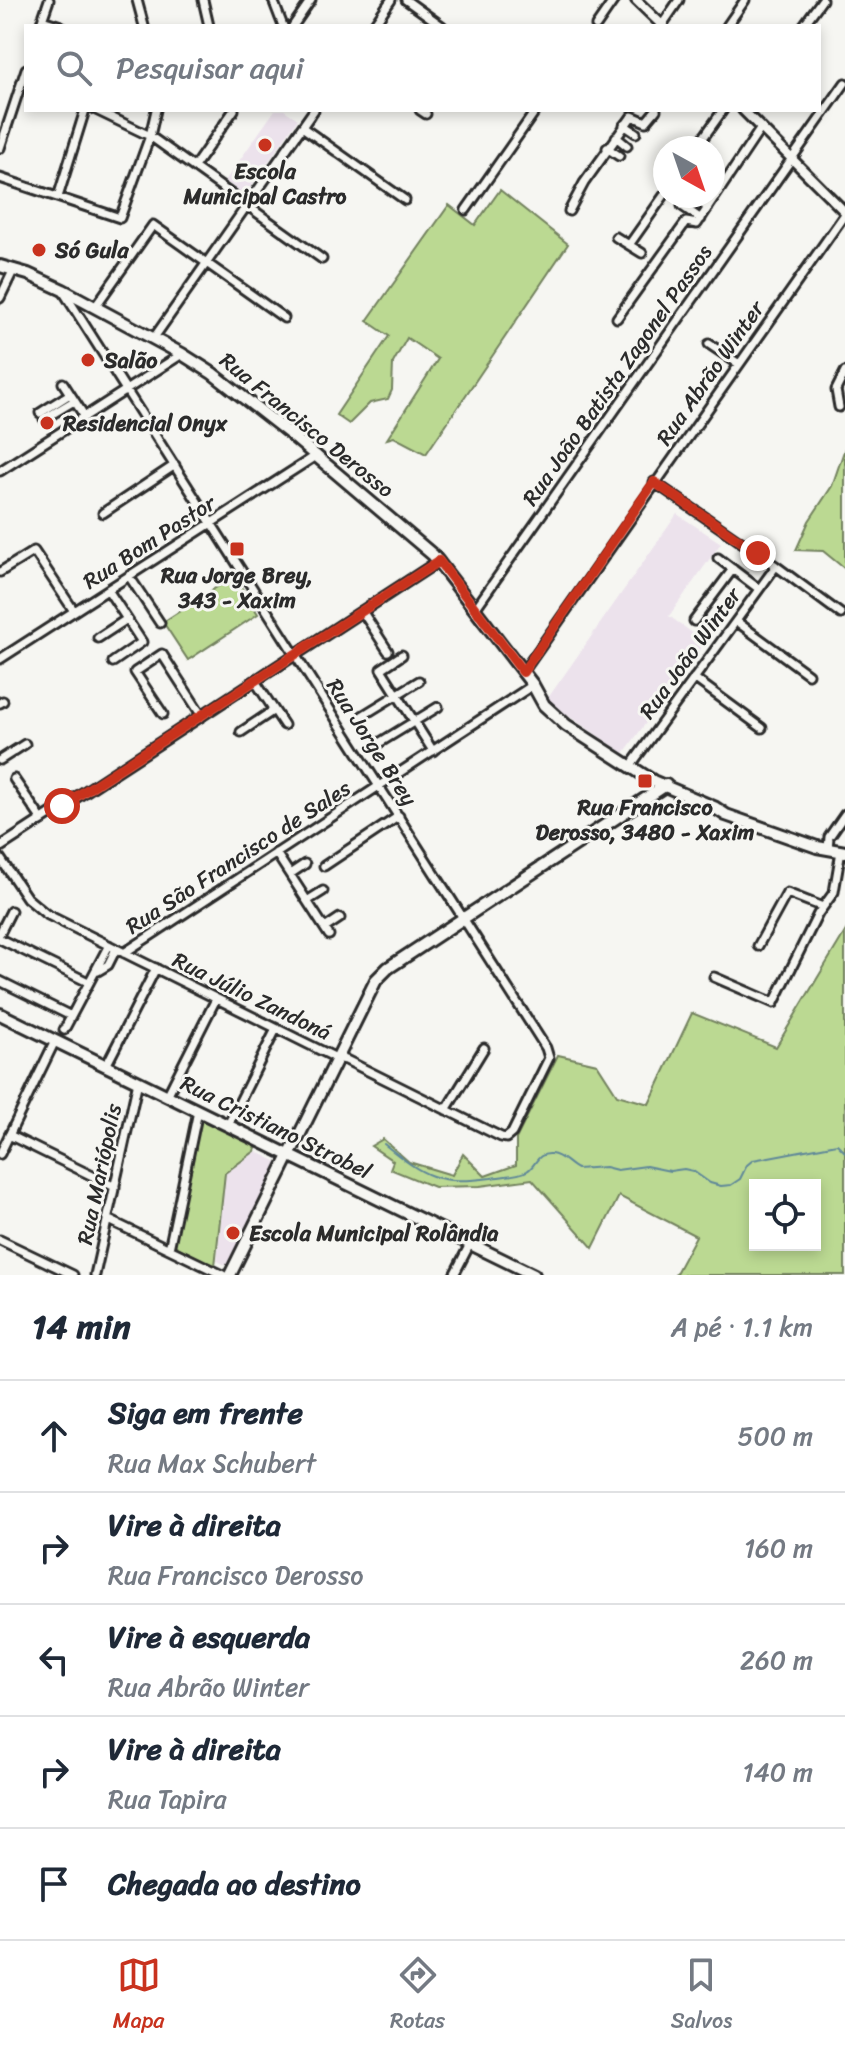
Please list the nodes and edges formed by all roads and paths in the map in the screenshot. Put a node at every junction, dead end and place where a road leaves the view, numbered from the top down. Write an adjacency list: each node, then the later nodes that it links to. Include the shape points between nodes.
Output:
1 (49, 0): 13 (street)
2 (137, 0): 14 (street)
3 (203, 0): 15 (street)
4 (273, 0): 16 (street)
5 (311, 0): 17 (street)
6 (391, 0): 18 (street)
7 (406, 0): 19 (street)
8 (614, 0): 20 (street)
9 (636, 0): 21 (street)
10 (679, 0): 22 (street)
11 (745, 0): 23 (street)
12 (822, 0): 24 (street)
13 (41, 23)
14 (143, 24)
15 (209, 24)
16 (282, 24)
17 (297, 24)
18 (374, 24)
19 (439, 24)
20 (597, 24)
21 (660, 24)
22 (663, 24)
23 (728, 24)
24 (804, 24)
25 (845, 83): 47 (street, Rua João Batista Zagonel Passos)
26 (24, 84): 44 (street)
27 (84, 112): 51 (street)
28 (100, 112): 40 (street)
29 (156, 112): 40 (street)
30 (233, 112): 48 (street)
31 (313, 112): 37 (street)
32 (535, 112): 57 (street)
33 (655, 112): 36 (street, via 648,121 634,115)
34 (722, 112): 41 (street)
35 (746, 112): 38 (street)
36 (624, 125): 39 (street); 42 (street)
37 (302, 127): 52 (street); 53 (street)
38 (761, 128): 47 (street); 50 (street)
39 (636, 133)
40 (150, 136): 48 (street); 51 (street, via 120,218)
41 (705, 136)
42 (616, 137): 43 (street); 45 (street)
43 (627, 146)
44 (0, 148)
45 (607, 148): 46 (street); 58 (street)
46 (619, 156)
47 (791, 160): 59 (street); 98 (street, Rua João Batista Zagonel Passos)
48 (194, 167): 53 (street)
49 (0, 178): 51 (street)
50 (725, 180)
51 (58, 197)
52 (405, 200)
53 (247, 205): 64 (street); 65 (street)
54 (655, 208): 62 (street)
55 (685, 208): 60 (street)
56 (708, 208): 60 (street)
57 (466, 210)
58 (569, 211)
59 (845, 213): 76 (street, Rua Abrão Winter)
60 (701, 219): 72 (street, via 696,226 686,222)
61 (616, 237): 62 (street)
62 (629, 245): 63 (street)
63 (642, 253)
64 (322, 259)
65 (206, 263): 70 (street, via 153,225); 71 (street); 73 (street)
66 (0, 266): 67 (main road, Rua Francisco Derosso)
67 (14, 269): 68 (main road, Rua Francisco Derosso); 69 (street)
68 (63, 290): 70 (main road, Rua Francisco Derosso); 79 (street, Rua Jorge Brey)
69 (0, 298)
70 (95, 307): 73 (main road, Rua Francisco Derosso)
71 (284, 318)
72 (617, 318)
73 (153, 339): 75 (main road, Rua Francisco Derosso)
74 (709, 344): 76 (street)
75 (182, 354): 79 (street); 84 (main road, Rua Francisco Derosso)
76 (739, 364): 87 (street, Rua Abrão Winter)
77 (845, 372): 81 (street, via 836,390)
78 (63, 383): 80 (street)
79 (127, 390): 83 (street); 85 (street, Rua Jorge Brey)
80 (72, 397): 82 (street); 83 (street)
81 (839, 407)
82 (42, 416)
83 (85, 417): 86 (street)
84 (317, 455): 89 (street, Rua Bom Pastor); 91 (main road, Rua Francisco Derosso)
85 (175, 465): 88 (street); 89 (street, Rua Jorge Brey)
86 (0, 471)
87 (654, 482): 92 (street); 112 (street, Rua Abrão Winter)
88 (103, 513)
89 (211, 523): 95 (street, Rua Bom Pastor); 108 (street, Rua Jorge Brey)
90 (718, 558): 93 (street)
91 (439, 561): 98 (main road, Rua Francisco Derosso); 100 (street)
92 (776, 566): 96 (street, Rua João Winter); 101 (street)
93 (733, 569): 96 (street); 103 (street)
94 (0, 572): 99 (street, via 34,551)
95 (129, 576): 97 (street, Rua Bom Pastor); 105 (street)
96 (759, 589): 104 (street, Rua João Winter)
97 (108, 590): 99 (street, Rua Bom Pastor); 102 (street)
98 (475, 609): 112 (main road, Rua Francisco Derosso)
99 (74, 611): 110 (street, Rua Bom Pastor)
100 (362, 611): 107 (street); 108 (street)
101 (841, 614)
102 (127, 619): 106 (street); 111 (street, via 142,642)
103 (694, 621)
104 (736, 621): 113 (street); 114 (street, Rua João Winter)
105 (160, 623)
106 (98, 638)
107 (388, 651)
108 (295, 655): 115 (street); 135 (street, Rua Jorge Brey)
109 (402, 655): 118 (street, via 381,669)
110 (0, 659)
111 (113, 662)
112 (523, 672): 117 (main road, Rua Francisco Derosso)
113 (808, 674)
114 (694, 678): 126 (street); 132 (street, Rua João Winter)
115 (255, 681): 120 (street); 122 (street)
116 (419, 681): 118 (street)
117 (533, 685): 130 (street, Rua São Francisco de Sales); 132 (main road, Rua Francisco Derosso, via 566,718); 134 (main road, Rua Francisco Derosso, via 562,722)
118 (397, 695): 123 (street); 124 (street)
119 (438, 707): 124 (street)
120 (274, 710): 125 (street); 127 (street)
121 (163, 714): 122 (street, via 135,672 162,654)
122 (202, 716): 138 (street)
123 (362, 716)
124 (414, 721): 128 (street); 130 (street)
125 (284, 725)
126 (762, 728)
127 (241, 732)
128 (379, 743)
129 (25, 744): 131 (street)
130 (433, 751): 135 (street, Rua São Francisco de Sales)
131 (2, 756)
132 (634, 761): 134 (main road, Rua Francisco Derosso)
133 (14, 779): 138 (street)
134 (666, 785): 140 (main road, Rua Francisco Derosso, via 745,824); 152 (main road)
135 (379, 786): 137 (street, Rua Jorge Brey); 142 (street, Rua São Francisco de Sales)
136 (845, 814): 140 (street, via 829,837)
137 (399, 816): 145 (street); 152 (street, Rua Jorge Brey)
138 (42, 820): 139 (street)
139 (0, 847)
140 (828, 849): 141 (main road, Rua Francisco Derosso)
141 (843, 852): 149 (street, via 834,892)
142 (276, 853): 146 (street); 156 (street, Rua São Francisco de Sales)
143 (0, 858): 156 (street, Rua Júlio Zandoná, via 36,907)
144 (305, 864): 146 (street)
145 (324, 866)
146 (290, 874): 148 (street)
147 (323, 891): 148 (street)
148 (307, 901): 151 (street, via 327,931)
149 (823, 907): 155 (street, via 787,893); 158 (street, via 774,1003)
150 (11, 911): 153 (street)
151 (340, 918)
152 (464, 919): 168 (main road, via 382,974); 176 (street, Rua Jorge Brey, via 549,1054)
153 (0, 933)
154 (0, 939): 160 (street)
155 (758, 946)
156 (116, 949): 157 (street, Rua Júlio Zandoná); 160 (street, Rua São Francisco de Sales, via 108,965)
157 (156, 968): 161 (street, Rua Júlio Zandoná); 169 (street)
158 (714, 977)
159 (0, 981): 163 (street)
160 (88, 982): 163 (street, Rua São Francisco de Sales)
161 (216, 999): 164 (street, Rua Júlio Zandoná); 171 (street)
162 (0, 1014): 166 (main road, Rua Cristiano Strobel)
163 (71, 1016): 165 (street, Rua São Francisco de Sales)
164 (276, 1029): 168 (street, Rua Júlio Zandoná); 174 (street)
165 (64, 1030)
166 (55, 1041): 169 (main road, Rua Cristiano Strobel); 175 (street)
167 (484, 1048): 172 (street)
168 (336, 1058): 172 (street, Rua Júlio Zandoná); 178 (main road)
169 (106, 1066): 170 (main road, Rua Cristiano Strobel)
170 (138, 1081): 171 (main road, Rua Cristiano Strobel); 179 (street, Rua Mariópolis)
171 (167, 1096): 173 (main road, Rua Cristiano Strobel)
172 (446, 1110): 176 (street, Rua Júlio Zandoná)
173 (198, 1111): 174 (main road, Rua Cristiano Strobel); 183 (street)
174 (228, 1125): 178 (main road, Rua Cristiano Strobel)
175 (9, 1135): 177 (street); 179 (street)
176 (508, 1137)
177 (0, 1154)
178 (289, 1155): 182 (main road, Rua Cristiano Strobel); 187 (main road)
179 (115, 1187): 180 (street, Rua Mariópolis)
180 (107, 1219): 183 (street); 185 (street, Rua Mariópolis)
181 (0, 1240): 184 (street)
182 (470, 1244): 188 (street); 189 (main road, Rua Cristiano Strobel)
183 (169, 1249): 186 (street)
184 (73, 1275)
185 (95, 1275)
186 (223, 1275)
187 (230, 1275)
188 (454, 1275)
189 (534, 1275)

